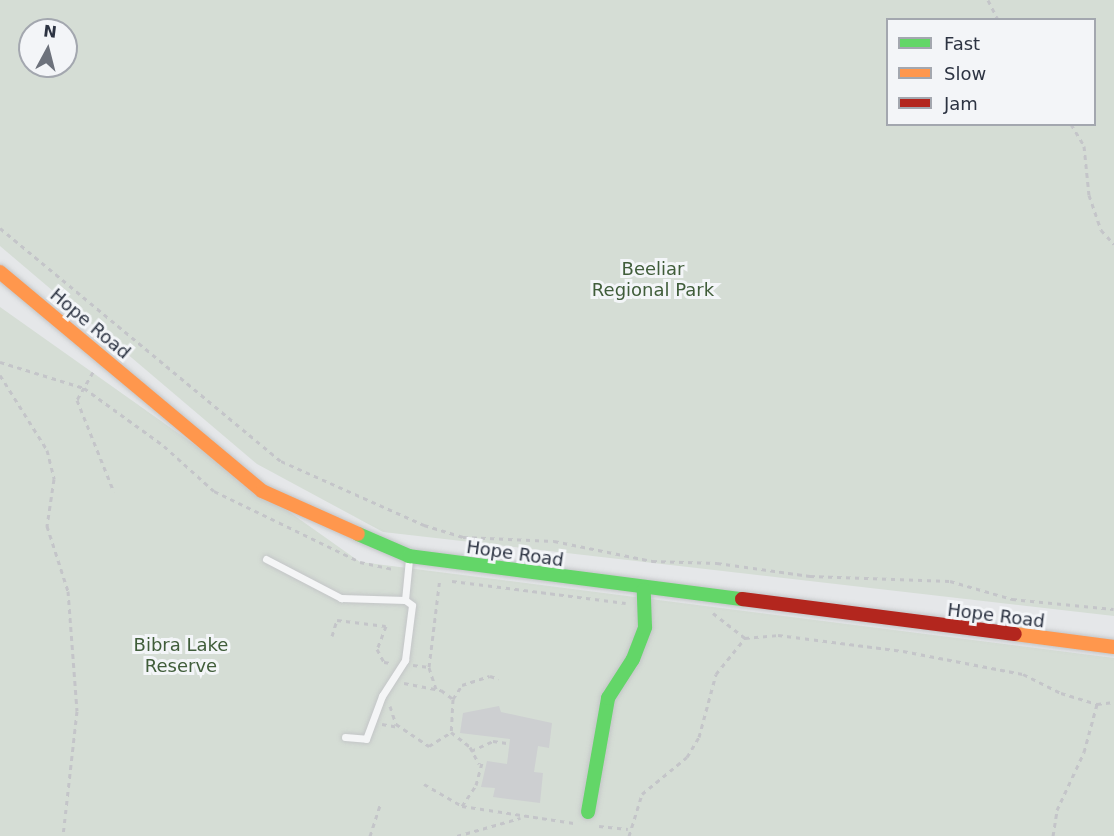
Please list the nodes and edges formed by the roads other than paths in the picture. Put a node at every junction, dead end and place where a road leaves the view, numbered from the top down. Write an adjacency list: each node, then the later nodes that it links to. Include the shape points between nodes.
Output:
1 (0, 272): 2 (street, Hope Road, via 262,491)
2 (409, 556): 4 (street, Hope Road); 5 (lane)
3 (266, 559): 5 (lane, via 340,598)
4 (645, 597): 6 (street, Hope Road); 8 (street, via 645,627 633,659 608,698)
5 (405, 600): 7 (lane, via 412,605 403,664 373,716 366,739)
6 (1114, 647)
7 (345, 737)
8 (588, 820)

